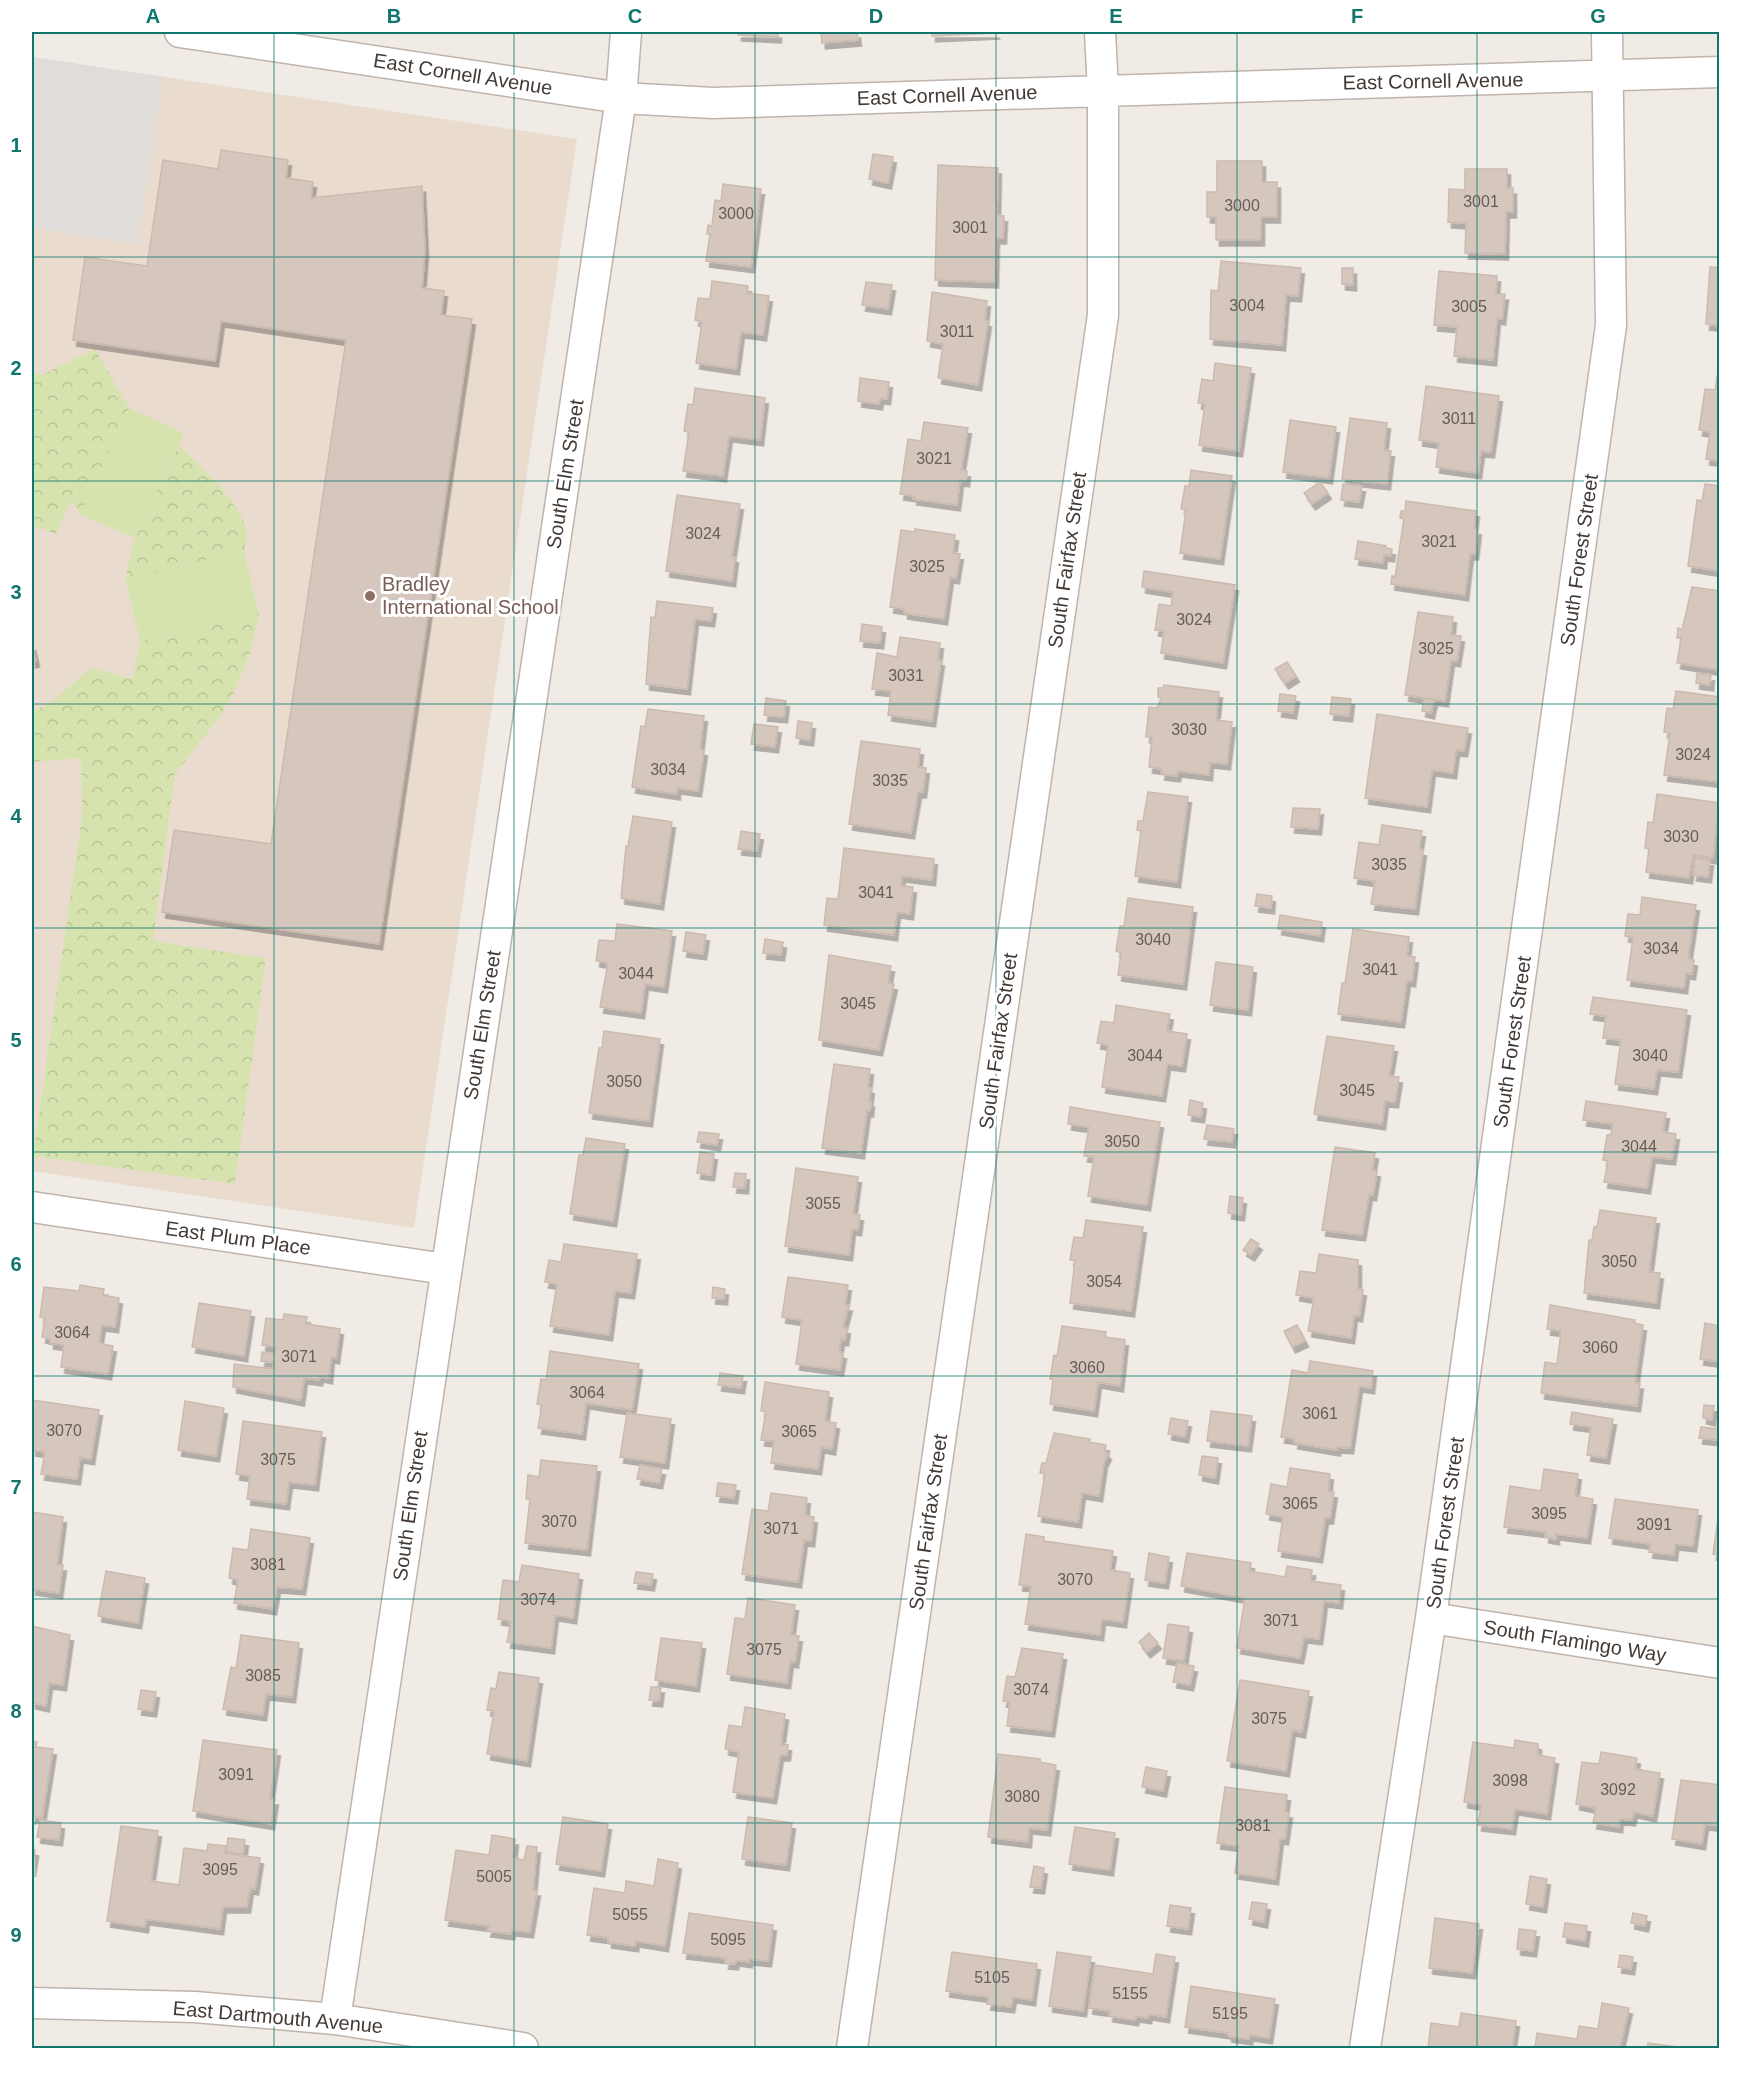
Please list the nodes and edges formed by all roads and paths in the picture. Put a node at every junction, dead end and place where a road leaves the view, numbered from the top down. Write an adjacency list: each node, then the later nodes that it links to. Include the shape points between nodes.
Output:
1 (180, 32): 8 (street, East Cornell Avenue)
2 (626, 32): 8 (street, South Elm Street)
3 (1100, 32): 7 (street, South Fairfax Street)
4 (1607, 32): 6 (street, South Forest Street)
5 (1719, 72): 6 (street, East Cornell Avenue)
6 (1609, 76): 7 (street, East Cornell Avenue); 11 (street, South Forest Street, via 1611,325)
7 (1103, 89): 8 (street, East Cornell Avenue, via 713,103); 16 (street, South Fairfax Street, via 1103,315)
8 (621, 98): 10 (street, South Elm Street)
9 (32, 1207): 10 (street, East Plum Place)
10 (445, 1269): 14 (street, South Elm Street)
11 (1431, 1618): 12 (street, South Flamingo Way); 17 (street, South Forest Street)
12 (1719, 1663)
13 (32, 2003): 14 (street, East Dartmouth Avenue, via 195,2007)
14 (335, 2019): 15 (street, East Dartmouth Avenue)
15 (524, 2049)
16 (852, 2049)
17 (1365, 2049)

